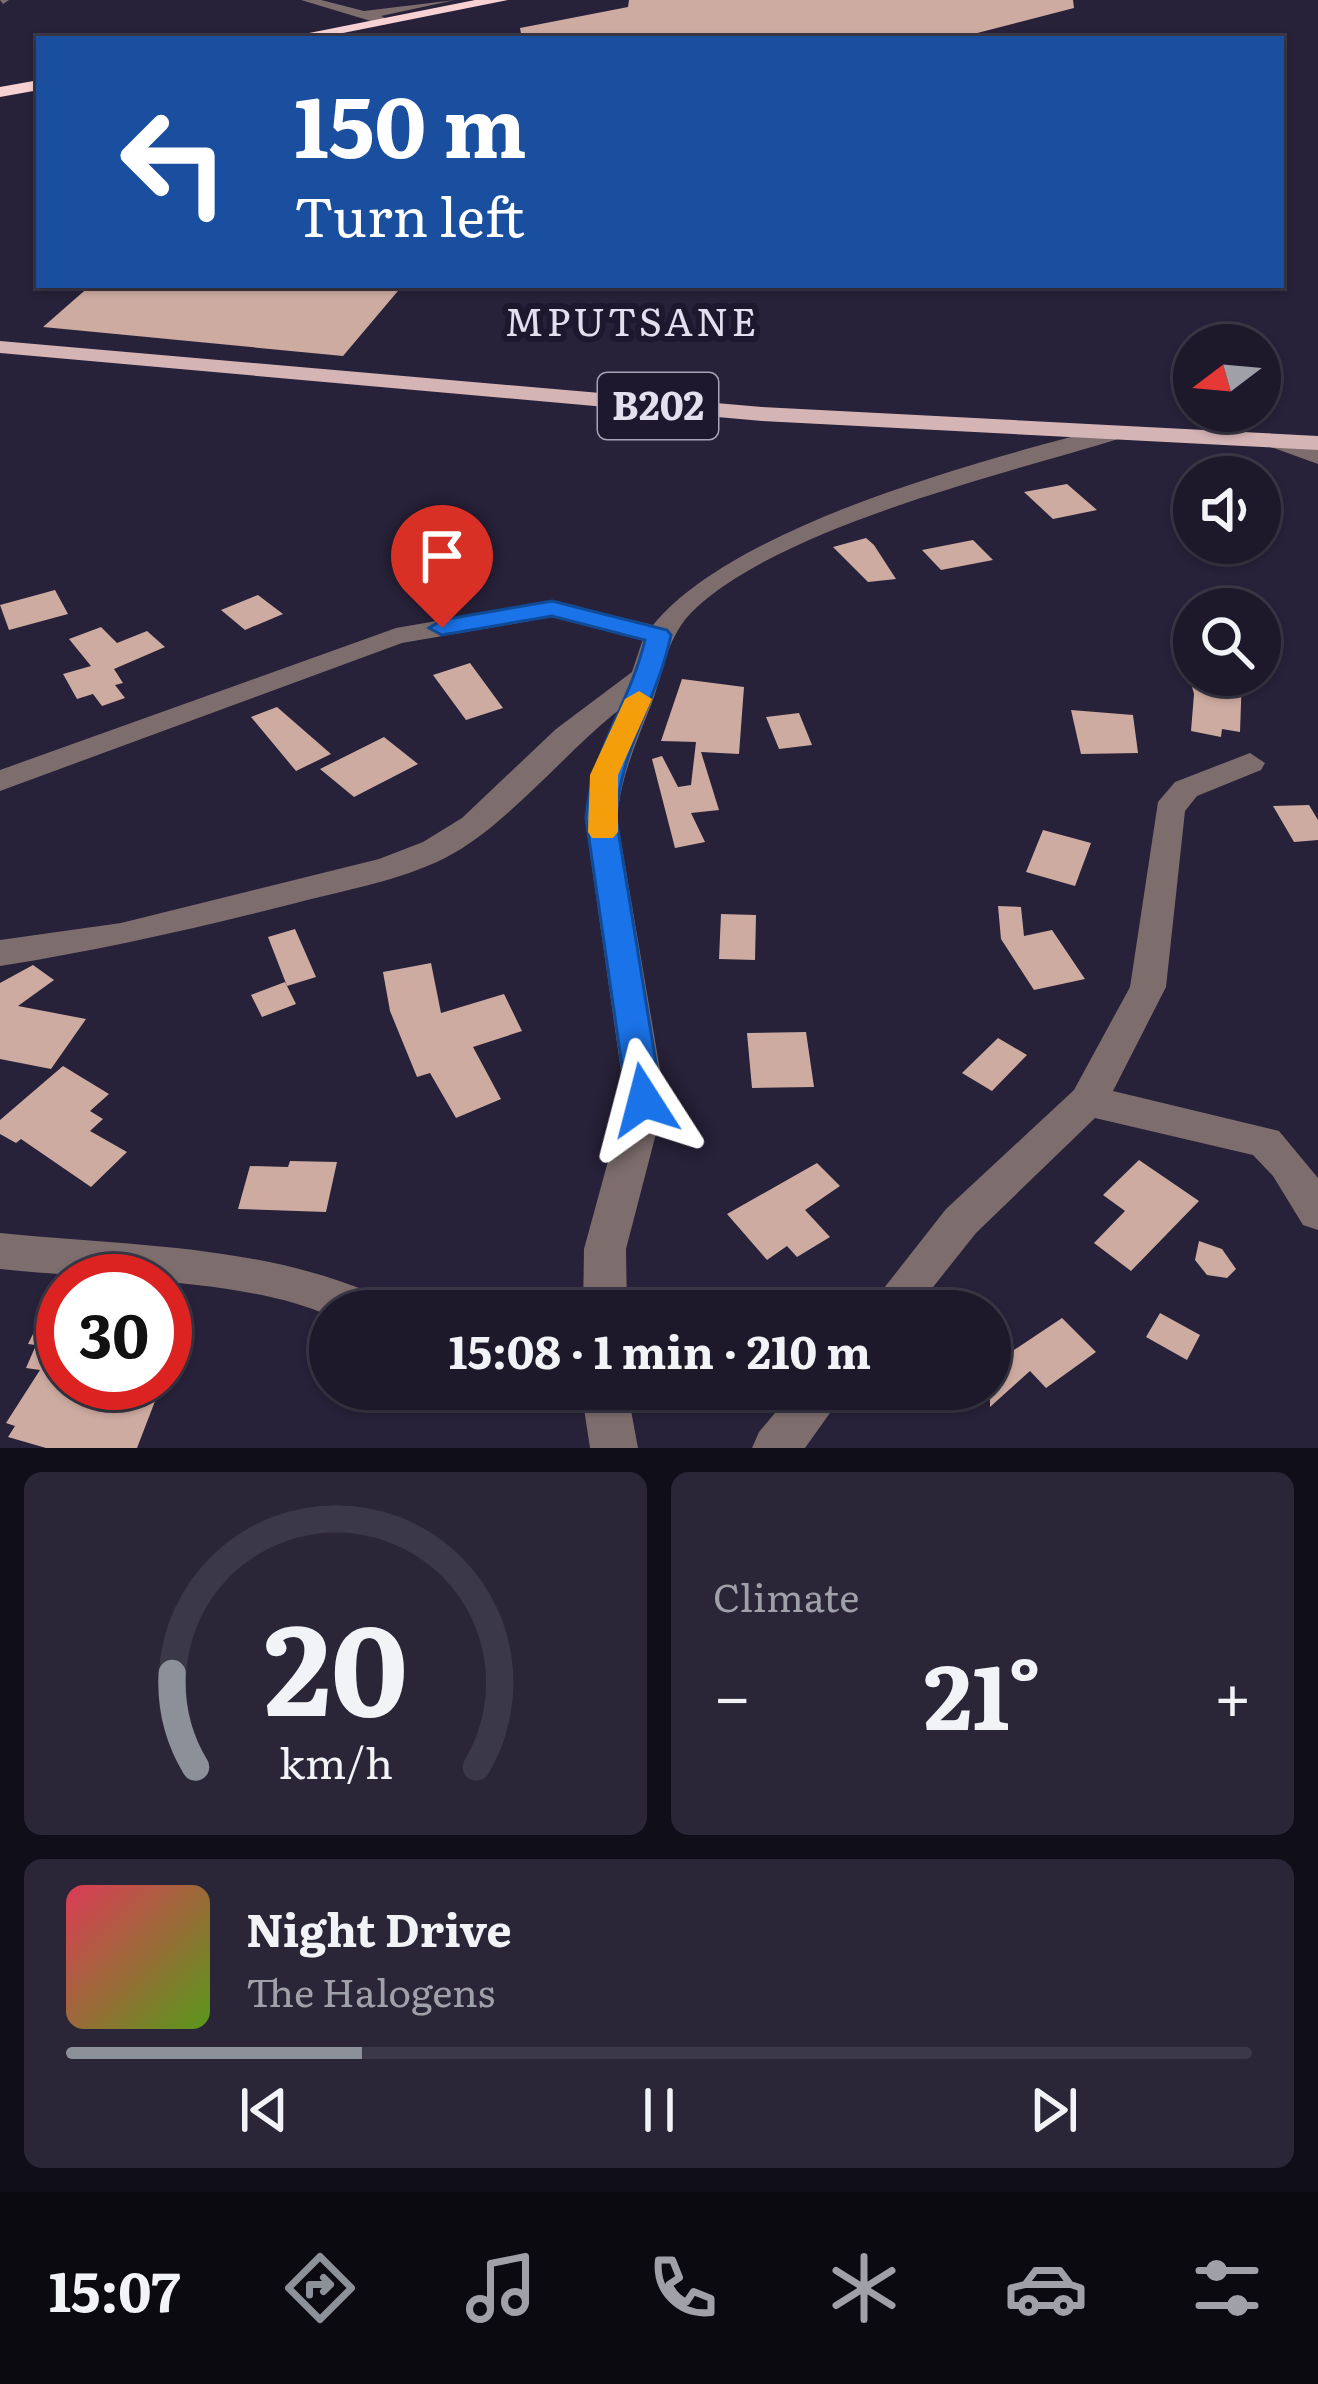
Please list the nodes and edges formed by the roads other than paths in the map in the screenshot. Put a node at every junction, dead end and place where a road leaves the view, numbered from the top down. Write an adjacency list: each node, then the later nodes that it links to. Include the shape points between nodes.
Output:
1 (307, 0): 4 (street)
2 (449, 0): 4 (street)
3 (500, 0): 5 (highway)
4 (364, 15): 5 (street)
5 (384, 21): 6 (highway)
6 (303, 36)
7 (36, 86): 8 (highway)
8 (0, 92)
9 (0, 347): 10 (main road, B202, via 715,410)
10 (1110, 434): 11 (main road, B202); 14 (street, via 761,553 693,595)
11 (1279, 442): 12 (main road, B202); 13 (street)
12 (1318, 443)
13 (1318, 457)
14 (658, 635): 15 (street); 17 (street, via 552,609 396,636)
15 (650, 672): 18 (street, via 435,850 121,935); 24 (street, via 604,775 601,818 644,1100 605,1249)
16 (1250, 763): 20 (street, via 1186,789 1169,809 1148,987)
17 (0, 782)
18 (17, 951): 19 (street)
19 (0, 972)
20 (1088, 1101): 21 (street, via 1265,1142); 25 (street, via 961,1221)
21 (1318, 1213)
22 (0, 1251): 23 (street)
23 (312, 1290)
24 (605, 1290)
25 (905, 1290)
26 (608, 1410): 28 (street)
27 (807, 1410): 29 (street)
28 (614, 1448)
29 (776, 1448)

